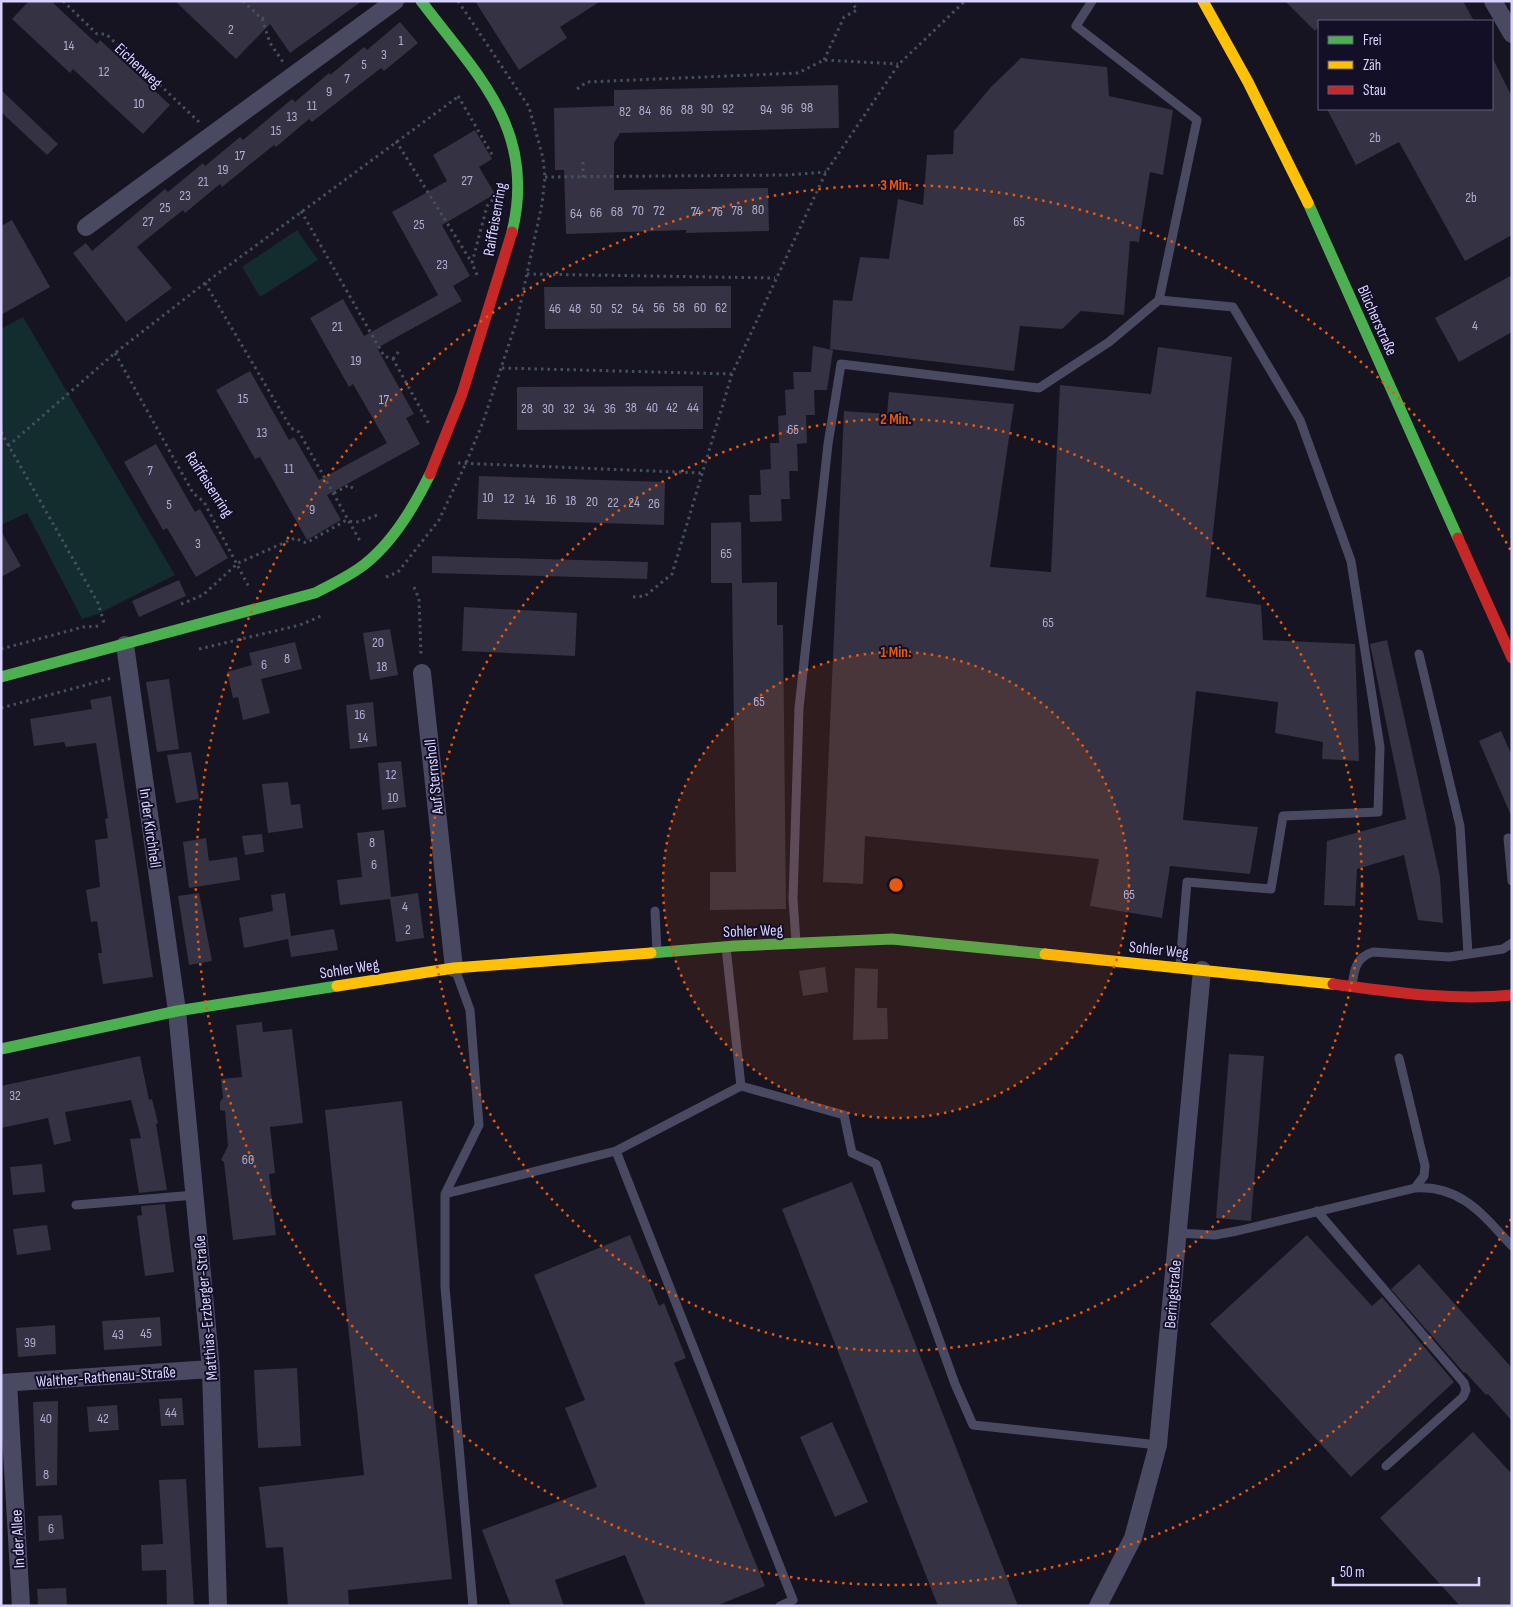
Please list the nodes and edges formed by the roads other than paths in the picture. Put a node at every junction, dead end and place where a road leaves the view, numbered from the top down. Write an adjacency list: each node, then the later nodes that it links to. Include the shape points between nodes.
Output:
1 (395, 1): 7 (street)
2 (421, 1): 9 (street, Raiffeisenring, via 502,115 514,143 519,188 508,248 478,351 422,492 398,528 370,559 360,568 315,592)
3 (1092, 1): 8 (lane, via 1076,26 1197,120)
4 (1202, 1): 11 (street, Blücherstraße, via 1248,82 1300,186)
5 (1493, 1): 6 (street)
6 (1510, 26)
7 (86, 227)
8 (1159, 300): 18 (lane, via 1109,342 1038,388 841,364 828,444 799,708 793,899); 22 (lane, via 1232,307 1300,420 1351,561 1380,747 1378,812 1283,816 1271,889 1187,882)
9 (125, 645): 13 (street, Raiffeisenring); 27 (street, In der Kirchhell)
10 (1419, 654): 21 (lane, via 1460,826)
11 (1512, 658)
12 (422, 673): 23 (street, Auf Sternsholl)
13 (1, 677)
14 (1508, 838): 15 (lane)
15 (1512, 881)
16 (654, 911): 20 (lane)
17 (1512, 943): 21 (lane, via 1503,949)
18 (796, 944): 19 (street, Sohler Weg); 22 (street, Sohler Weg, via 892,939)
19 (726, 947): 20 (street, Sohler Weg); 30 (lane)
20 (657, 952): 23 (street, Sohler Weg)
21 (1468, 954): 25 (lane, via 1436,958 1373,952 1365,955 1355,966)
22 (1180, 967): 24 (street, Sohler Weg)
23 (454, 968): 27 (street, Sohler Weg); 33 (lane, via 470,1010 479,1125)
24 (1202, 970): 25 (street, Sohler Weg); 37 (street, Beringstraße)
25 (1352, 986): 26 (street, Sohler Weg, via 1432,997)
26 (1512, 995)
27 (177, 1011): 28 (street, Sohler Weg); 34 (street, Matthias-Erzberger-Straße)
28 (1, 1049)
29 (1399, 1058): 32 (lane, via 1425,1166 1424,1176)
30 (741, 1086): 31 (lane); 41 (lane, via 844,1116 852,1153 876,1164 955,1384 973,1425)
31 (616, 1151): 33 (lane); 46 (lane, via 792,1600)
32 (1415, 1188): 36 (lane); 38 (lane, via 1433,1187 1455,1194 1478,1210)
33 (445, 1194): 45 (lane, via 445,1287)
34 (195, 1195): 35 (lane); 39 (street, Matthias-Erzberger-Straße)
35 (76, 1205)
36 (1317, 1211): 37 (lane, via 1215,1235); 42 (lane, via 1464,1383 1466,1390 1463,1397)
37 (1178, 1233): 41 (street, Beringstraße)
38 (1512, 1246)
39 (211, 1368): 40 (street, Walther-Rathenau-Straße); 44 (street, Matthias-Erzberger-Straße)
40 (5, 1383): 43 (street, In der Allee)
41 (1158, 1445): 47 (street, Beringstraße, via 1133,1538)
42 (1386, 1466)
43 (21, 1606)
44 (218, 1606)
45 (473, 1606)
46 (780, 1606)
47 (1098, 1606)

